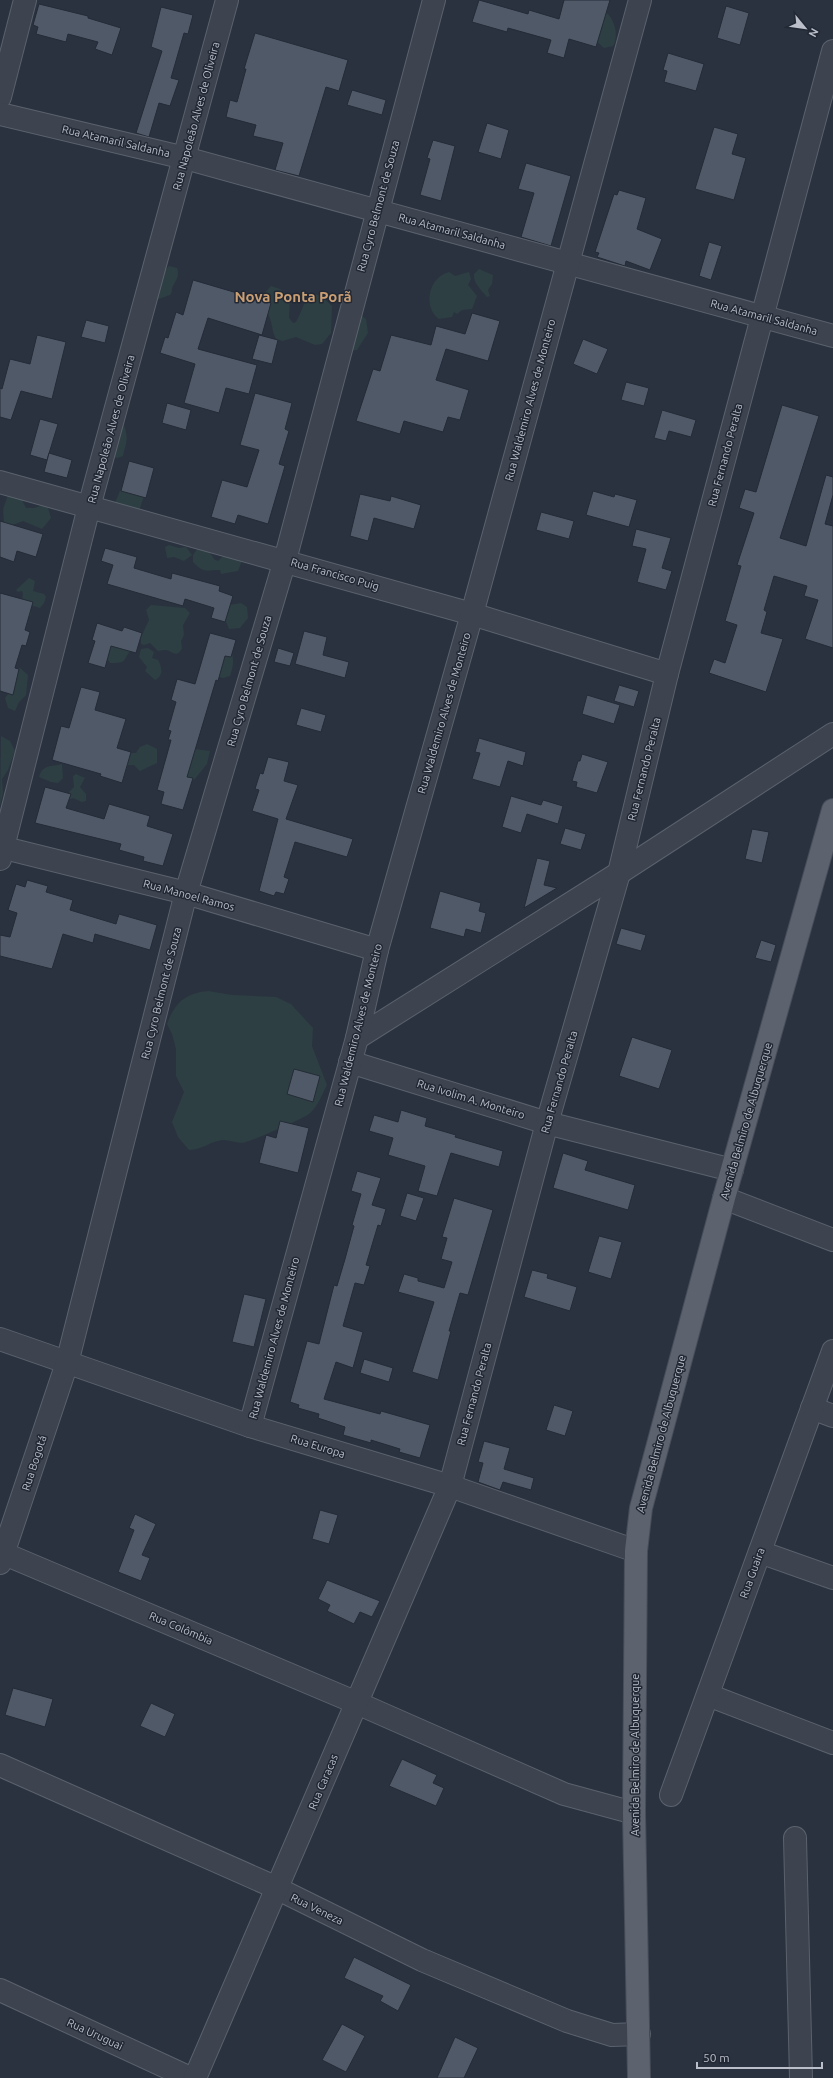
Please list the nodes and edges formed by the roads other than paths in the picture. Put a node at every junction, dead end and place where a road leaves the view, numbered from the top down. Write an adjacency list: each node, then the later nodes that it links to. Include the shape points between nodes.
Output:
1 (24, 0): 6 (street)
2 (227, 0): 8 (street, Rua Napoleão Alves de Oliveira)
3 (434, 0): 9 (street, Rua Cyro Belmont de Souza)
4 (640, 0): 10 (street, Rua Waldemiro Alves de Monteiro)
5 (833, 51): 11 (street, Rua Fernando Peralta)
6 (0, 97)
7 (0, 114): 8 (street, Rua Atamaril Saldanha)
8 (185, 158): 9 (street, Rua Atamaril Saldanha); 14 (street, Rua Napoleão Alves de Oliveira)
9 (377, 210): 10 (street, Rua Atamaril Saldanha); 15 (street, Rua Cyro Belmont de Souza)
10 (568, 263): 11 (street, Rua Atamaril Saldanha); 16 (street, Rua Waldemiro Alves de Monteiro)
11 (762, 316): 12 (street, Rua Atamaril Saldanha); 17 (street, Rua Fernando Peralta)
12 (833, 336)
13 (0, 482): 14 (street, Rua Francisco Puig)
14 (89, 506): 15 (street, Rua Francisco Puig); 20 (street, Rua Napoleão Alves de Oliveira)
15 (285, 560): 16 (street, Rua Francisco Puig); 22 (street, Rua Cyro Belmont de Souza)
16 (472, 614): 17 (street, Rua Francisco Puig); 23 (street, Rua Waldemiro Alves de Monteiro)
17 (667, 674): 21 (street, Rua Fernando Peralta)
18 (833, 734): 21 (street)
19 (833, 810): 27 (main road, Avenida Belmiro de Albuquerque)
20 (1, 852): 22 (street, Rua Manoel Ramos)
21 (619, 873): 24 (street); 26 (street, Rua Fernando Peralta)
22 (186, 893): 23 (street, Rua Manoel Ramos); 32 (street, Rua Cyro Belmont de Souza)
23 (377, 950): 24 (street, Rua Waldemiro Alves de Monteiro)
24 (357, 1038): 25 (street, Rua Waldemiro Alves de Monteiro)
25 (350, 1062): 26 (street, Rua Ivolim A. Monteiro); 35 (street, Rua Waldemiro Alves de Monteiro)
26 (548, 1122): 27 (street, Rua Ivolim A. Monteiro); 36 (street, Rua Fernando Peralta)
27 (732, 1170): 28 (main road, Avenida Belmiro de Albuquerque)
28 (724, 1198): 29 (street); 37 (main road, Avenida Belmiro de Albuquerque, via 640,1508)
29 (833, 1240)
30 (0, 1339): 32 (street, Rua Europa)
31 (833, 1351): 33 (street, Rua Guaira)
32 (67, 1363): 35 (street, Rua Europa); 39 (street, Rua Bogotá)
33 (812, 1408): 34 (street); 38 (street, Rua Guaira)
34 (833, 1416)
35 (250, 1426): 36 (street, Rua Europa)
36 (450, 1486): 37 (street, Rua Europa); 42 (street, Rua Caracas)
37 (636, 1551): 46 (main road, Avenida Belmiro de Albuquerque)
38 (760, 1552): 40 (street); 41 (street, Rua Guaira)
39 (1, 1556): 42 (street, Rua Colômbia)
40 (833, 1578)
41 (708, 1695): 43 (street); 45 (street, Rua Guaira)
42 (357, 1703): 46 (street, Rua Colômbia, via 564,1794); 48 (street, Rua Caracas)
43 (833, 1743)
44 (0, 1765): 48 (street, Rua Veneza)
45 (671, 1795)
46 (634, 1813): 50 (main road, Avenida Belmiro de Albuquerque)
47 (796, 1838): 54 (street)
48 (277, 1889): 50 (street, Rua Veneza, via 422,1960 567,2021 612,2035); 52 (street, Rua Caracas)
49 (0, 1990): 51 (street, Rua Uruguai)
50 (639, 2034): 53 (main road, Avenida Belmiro de Albuquerque)
51 (190, 2078)
52 (194, 2078)
53 (639, 2078)
54 (801, 2078)

